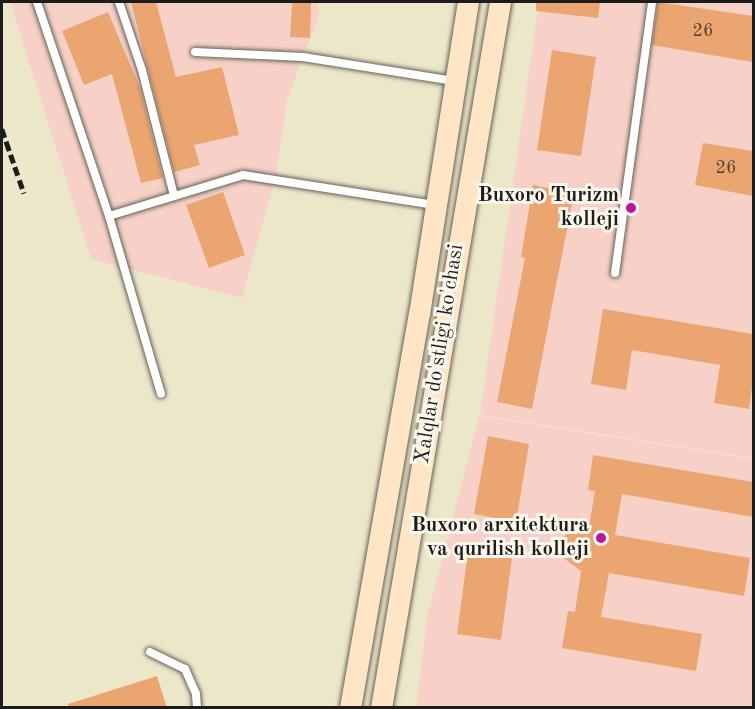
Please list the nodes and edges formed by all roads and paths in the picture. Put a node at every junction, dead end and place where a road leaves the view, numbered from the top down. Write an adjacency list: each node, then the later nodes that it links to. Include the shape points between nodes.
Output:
1 (38, 2): 10 (lane)
2 (119, 2): 8 (lane, via 142,70)
3 (468, 2): 7 (main road, Xalqlar do'stligi ko'chasi)
4 (500, 2): 16 (main road, Xalqlar do'stligi ko'chasi)
5 (652, 2): 11 (lane)
6 (195, 51): 7 (lane, via 303,57)
7 (456, 81): 9 (main road, Xalqlar do'stligi ko'chasi)
8 (174, 196): 9 (lane, via 243,175); 10 (lane)
9 (436, 205): 15 (main road, Xalqlar do'stligi ko'chasi)
10 (109, 216): 12 (lane)
11 (615, 273)
12 (161, 393)
13 (150, 652): 14 (lane, via 184,669 196,694)
14 (197, 708)
15 (350, 708)
16 (381, 708)

